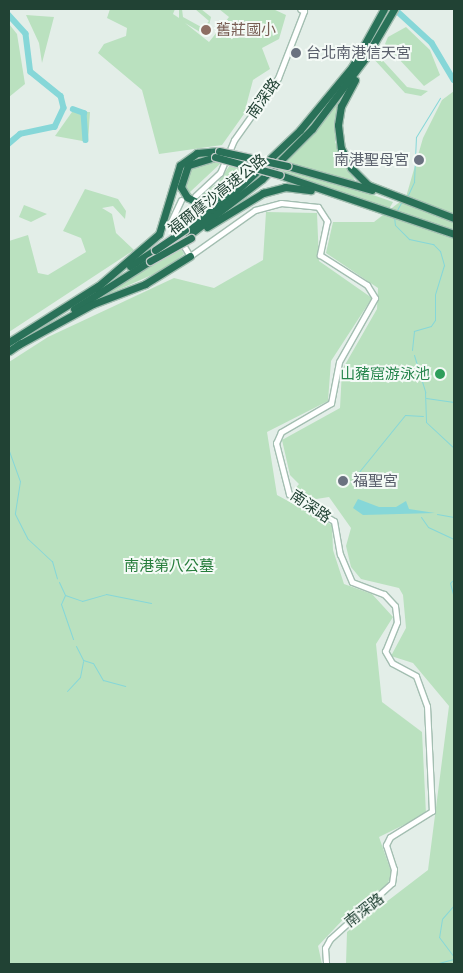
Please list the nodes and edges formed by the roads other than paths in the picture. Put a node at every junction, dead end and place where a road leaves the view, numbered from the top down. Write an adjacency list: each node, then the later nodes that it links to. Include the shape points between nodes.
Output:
1 (384, 9): 4 (highway, 福爾摩沙高速公路)
2 (394, 9): 4 (highway)
3 (302, 10): 7 (main road, 南深路, via 278,78 234,140 214,180)
4 (336, 101): 6 (highway, 福爾摩沙高速公路); 8 (highway, via 338,134 346,161 368,185); 12 (highway, 福爾摩沙高速公路, via 262,179)
5 (218, 154): 6 (highway, via 196,160 184,170 181,182 186,197 200,204 211,203); 8 (highway, bridge, via 287,166); 9 (highway, bridge); 14 (highway, via 204,151 184,160 173,176 163,227)
6 (246, 182): 12 (highway, 福爾摩沙高速公路)
7 (193, 195)
8 (396, 197): 11 (highway)
9 (352, 201): 12 (highway, via 296,187 274,189); 13 (highway)
10 (182, 202): 15 (main road, via 171,215 171,228)
11 (454, 218)
12 (188, 234): 14 (highway, 福爾摩沙高速公路, bridge); 17 (highway, bridge)
13 (454, 234)
14 (153, 247): 16 (highway, 福爾摩沙高速公路, via 96,288)
15 (190, 256): 17 (highway, via 145,284 93,304); 19 (main road, 南深路, via 255,210 281,203 312,204 327,221 320,256 367,285 375,298 339,362 331,403 282,432 276,443 290,494 334,521 340,554 352,582 384,594 395,606 395,630 385,651 392,664 416,676 427,706 432,811 390,837 386,845 394,869 392,883 330,939 325,948)
16 (9, 342)
17 (18, 345): 18 (highway)
18 (9, 351)
19 (326, 964)

